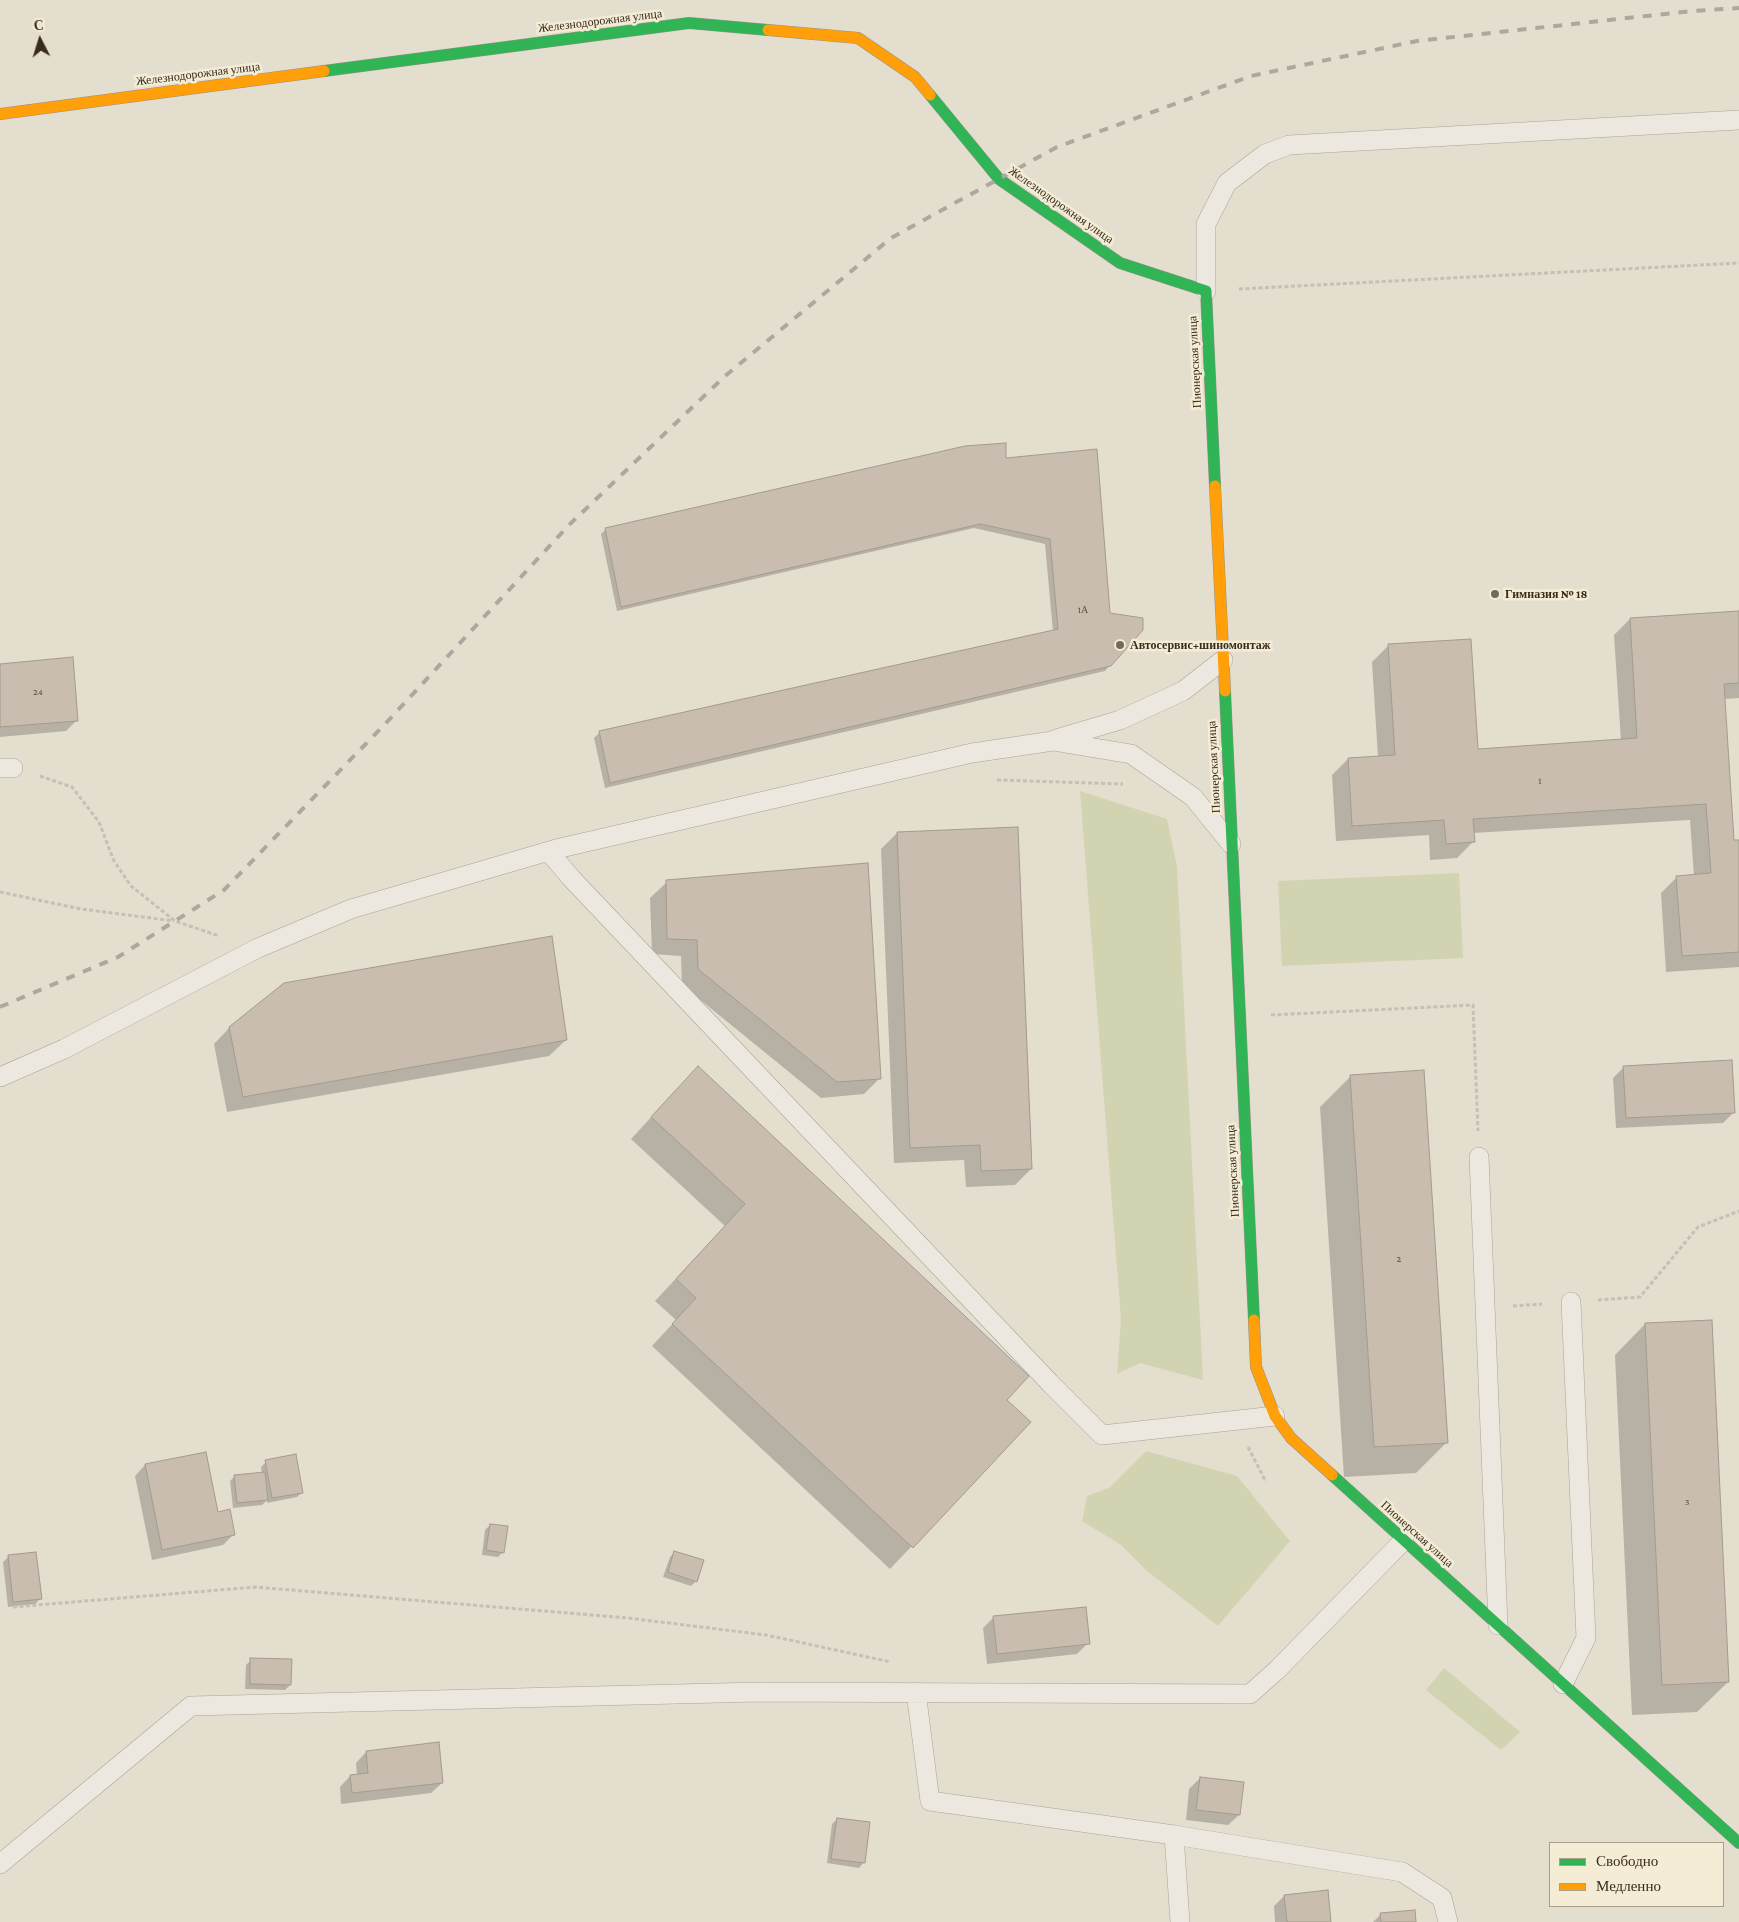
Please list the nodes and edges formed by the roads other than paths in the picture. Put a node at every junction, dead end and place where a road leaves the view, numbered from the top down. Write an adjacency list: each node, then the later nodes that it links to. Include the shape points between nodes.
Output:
1 (0, 114): 3 (street, Железнодорожная улица, via 690,23 858,38 915,77 998,179 1120,263)
2 (1739, 120): 3 (lane, via 1288,145 1265,154 1227,183 1206,224)
3 (1206, 291): 4 (street, Пионерская улица)
4 (1223, 660): 5 (lane, via 1183,691 1120,720); 6 (street, Пионерская улица)
5 (1053, 740): 6 (lane, via 1131,754 1193,797); 7 (lane, via 972,753)
6 (1231, 844): 11 (street, Пионерская улица, via 1256,1366)
7 (549, 852): 8 (lane, via 351,909 258,948 64,1050); 11 (lane, via 1102,1436)
8 (0, 1077)
9 (1479, 1156): 13 (lane)
10 (1571, 1302): 14 (lane, via 1586,1638)
11 (1275, 1416): 12 (street, Пионерская улица, via 1291,1438)
12 (1404, 1540): 13 (street, Пионерская улица); 15 (lane, via 1278,1670 1250,1694)
13 (1498, 1625): 14 (street, Пионерская улица)
14 (1563, 1684): 17 (street, Пионерская улица)
15 (916, 1692): 16 (lane, via 930,1801); 18 (lane, via 758,1692 191,1706)
16 (1174, 1835): 19 (lane); 20 (lane, via 1402,1872 1442,1898)
17 (1739, 1843)
18 (0, 1864)
19 (1180, 1922)
20 (1448, 1922)

